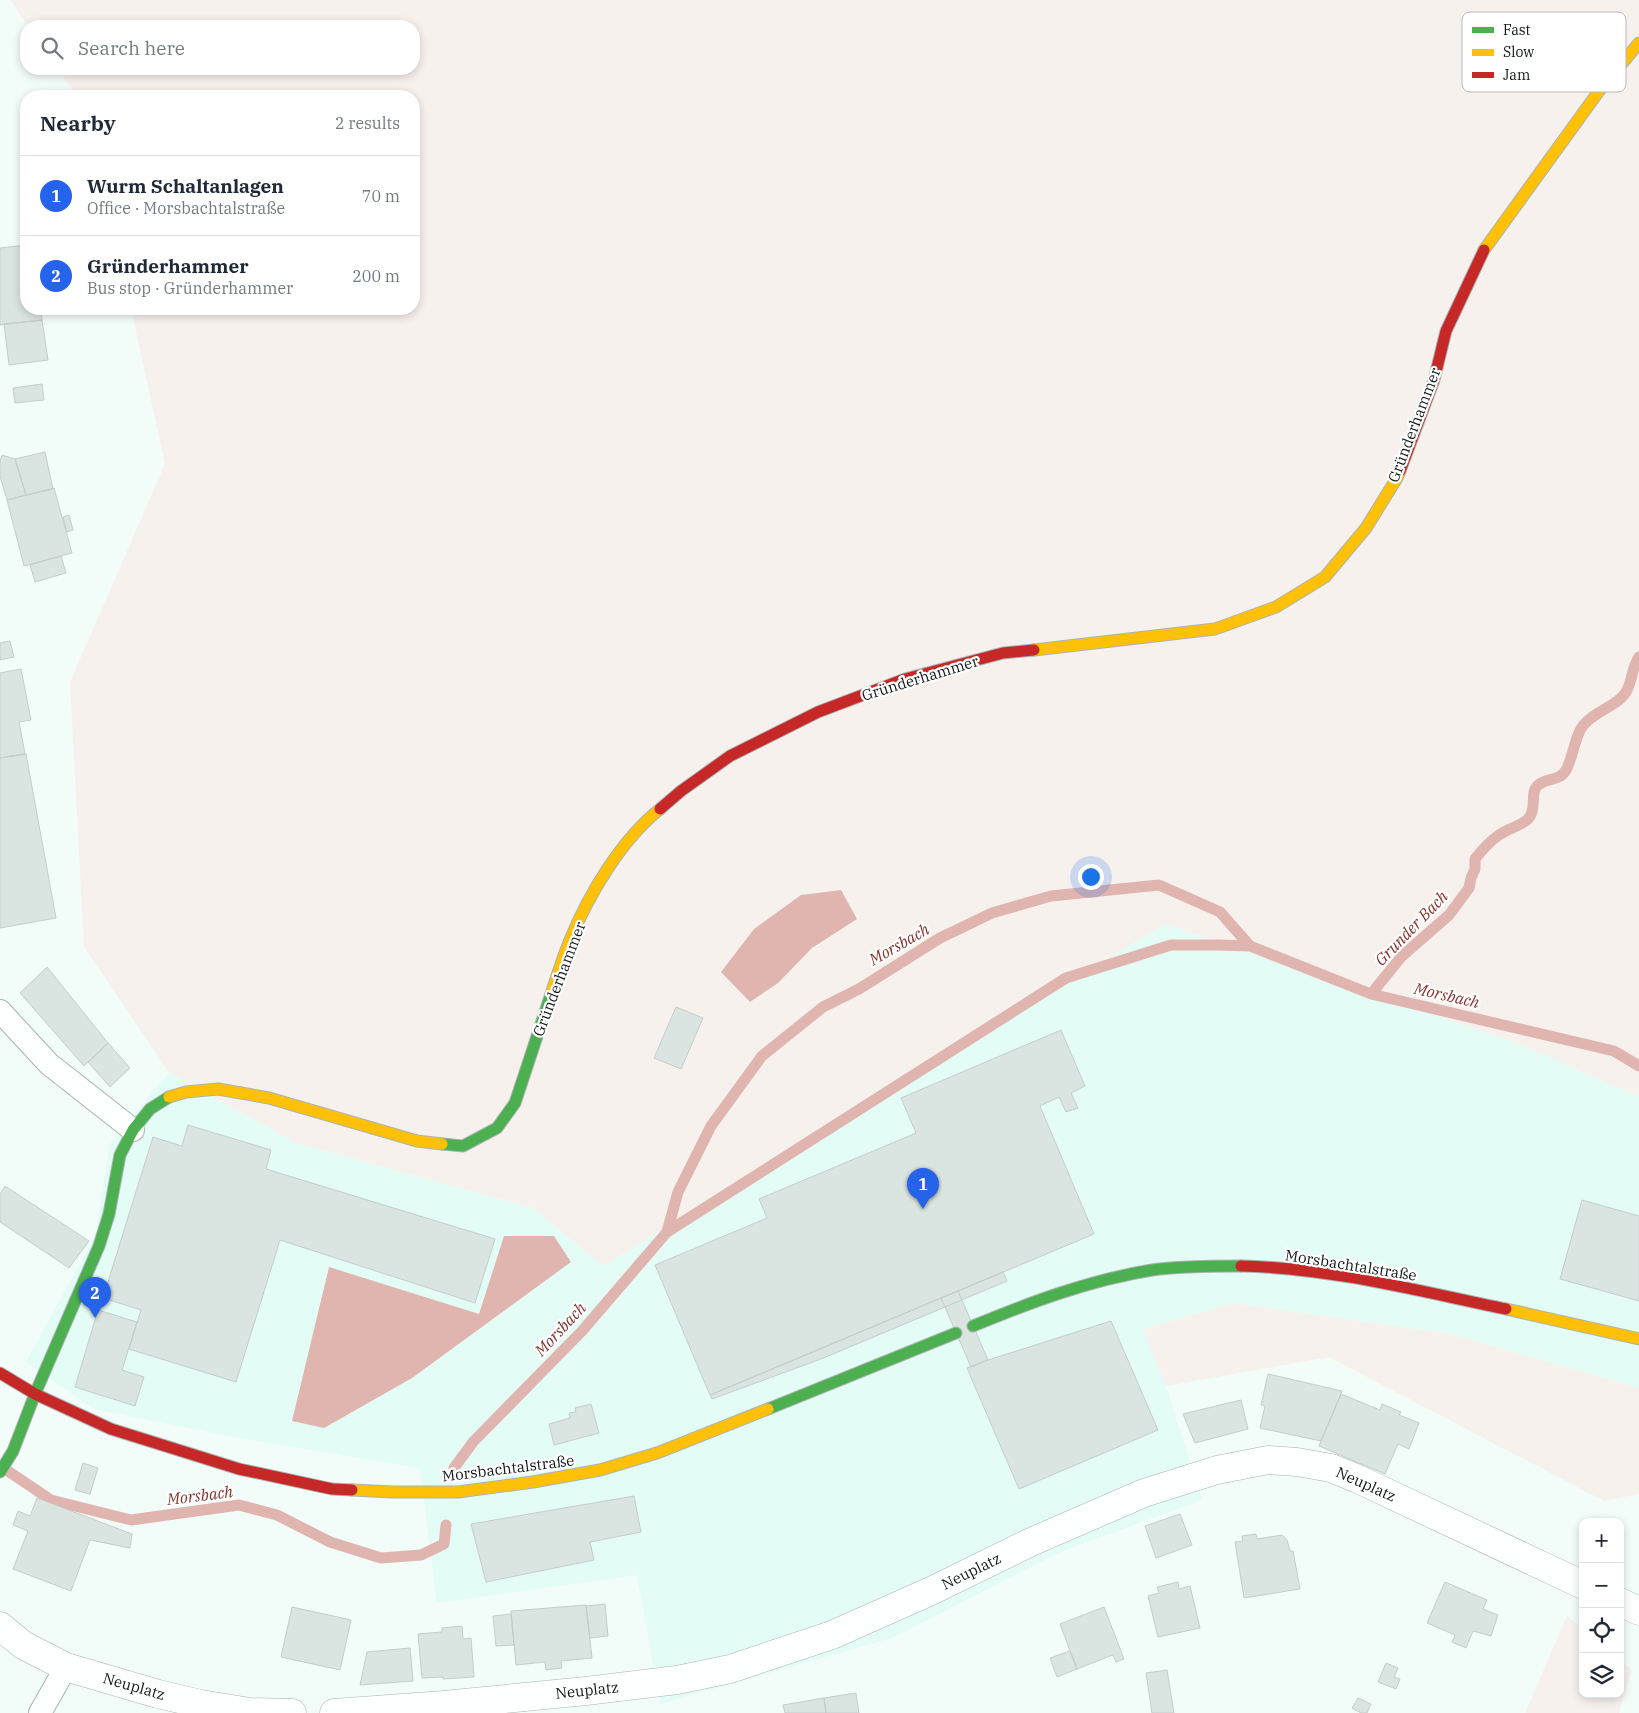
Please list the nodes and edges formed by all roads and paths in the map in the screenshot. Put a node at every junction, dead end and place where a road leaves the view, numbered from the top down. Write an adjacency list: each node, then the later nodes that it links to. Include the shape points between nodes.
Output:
1 (1639, 43): 2 (street, Gründerhammer)
2 (1626, 59)
3 (1598, 92): 5 (street, Gründerhammer, via 1482,253 1446,331 1434,380 1397,478 1366,528 1325,577 1276,607 1215,629 1003,653 905,679 818,712 730,756 646,820 619,852 599,882 570,939 515,1103 497,1128 463,1146 417,1141 269,1098 218,1089 168,1097 150,1109)
4 (0, 1011): 5 (lane, via 49,1064)
5 (133, 1130): 10 (street, Gründerhammer, via 120,1155 109,1214 99,1246)
6 (973, 1326): 8 (street, Morsbachtalstraße, via 1028,1303 1108,1279 1171,1269 1258,1266 1374,1281)
7 (956, 1333): 10 (street, Morsbachtalstraße, via 657,1453 600,1470 458,1492 332,1489 239,1469 111,1429)
8 (1639, 1339)
9 (0, 1373): 10 (street, Morsbachtalstraße)
10 (35, 1394): 11 (street, Gründerhammer)
11 (0, 1472)
12 (1579, 1583): 19 (street, Neuplatz, via 1331,1468 1268,1460 1217,1470 1144,1493 832,1635 730,1669 677,1680 586,1691 444,1706)
13 (1624, 1604): 14 (street)
14 (1639, 1611)
15 (0, 1626): 16 (street, via 23,1645)
16 (66, 1667): 17 (lane); 18 (street, Neuplatz, via 201,1704 250,1712)
17 (40, 1713)
18 (292, 1713)
19 (334, 1713)

